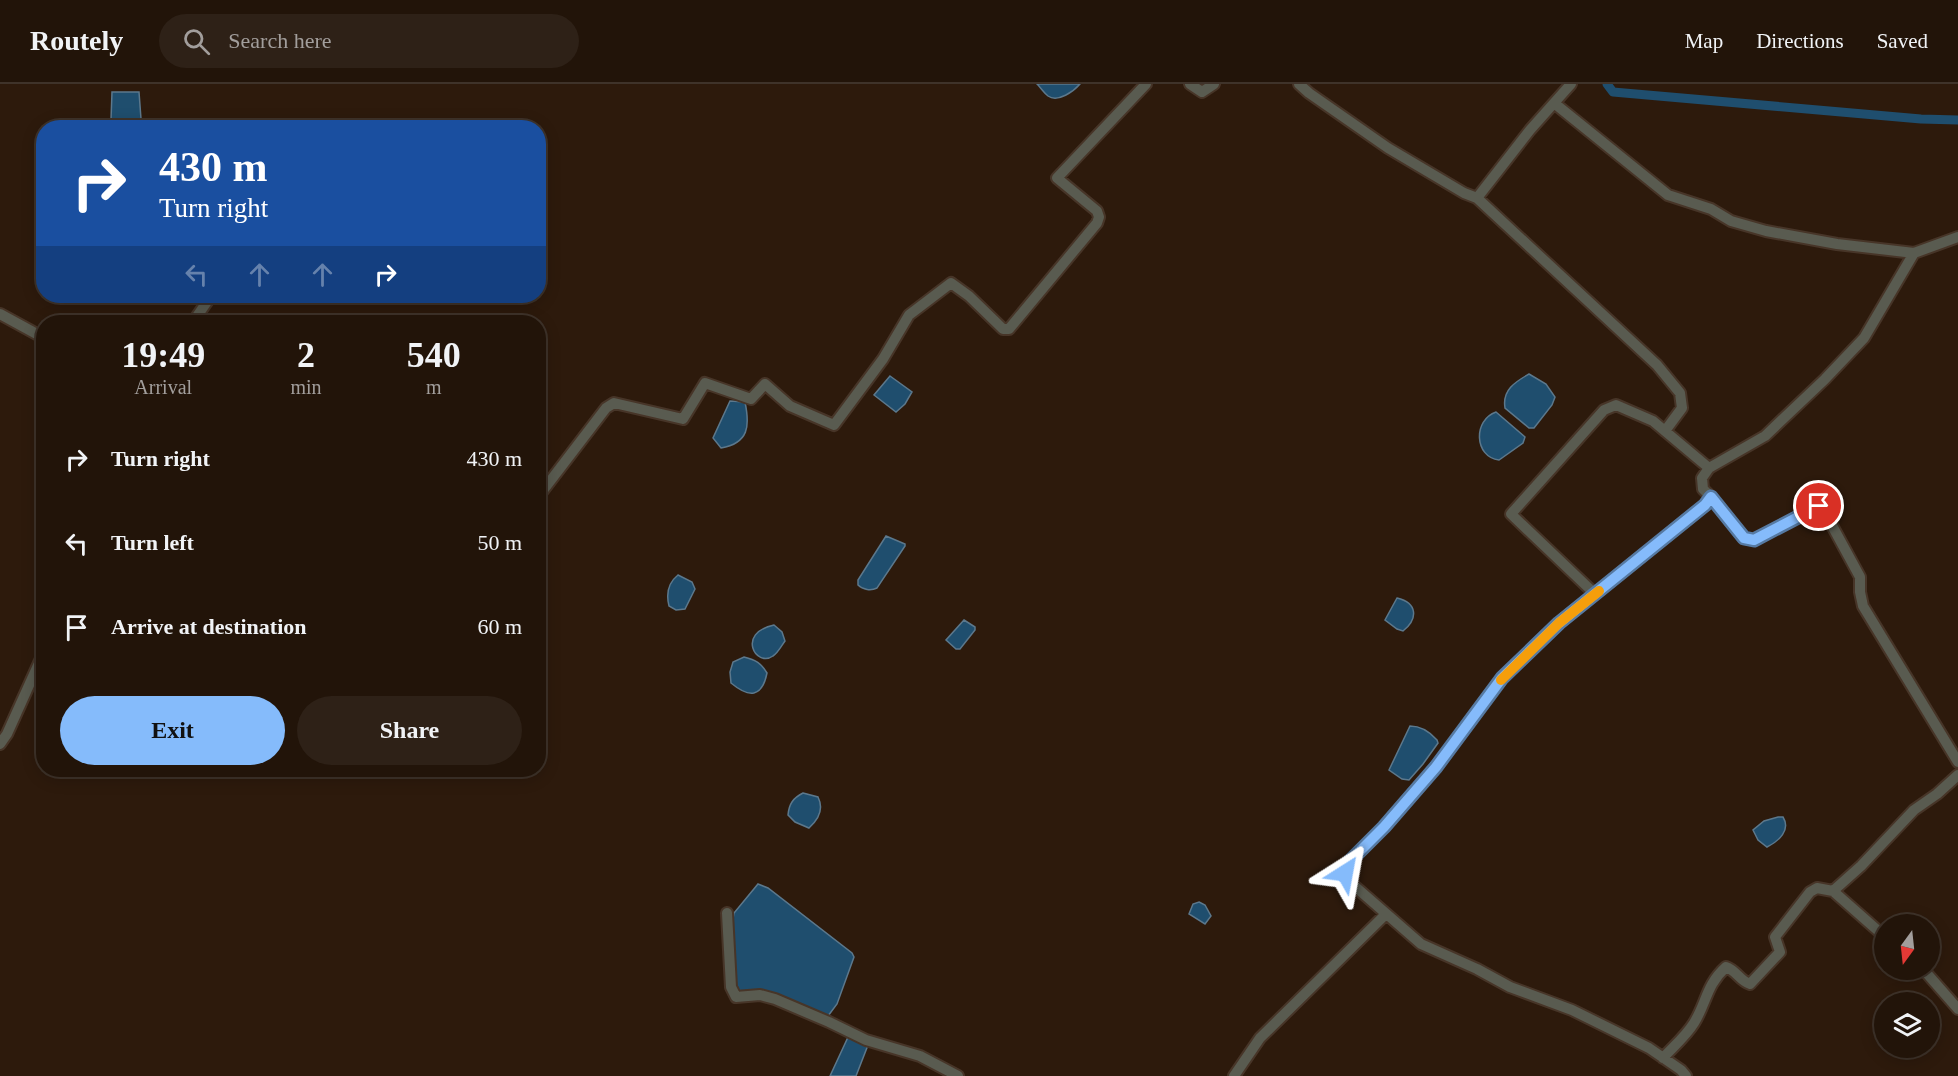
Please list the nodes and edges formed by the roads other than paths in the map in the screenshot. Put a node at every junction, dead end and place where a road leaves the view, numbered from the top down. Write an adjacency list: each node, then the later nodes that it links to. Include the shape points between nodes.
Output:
1 (1146, 84): 14 (street, via 1057,178 1097,211 1097,224 1009,329 1003,329 951,283 909,315 884,359 834,425 790,406 765,384 751,399 705,383 683,419 614,403 606,408)
2 (1190, 84): 3 (street, via 1202,92)
3 (1214, 84)
4 (1299, 84): 7 (street, via 1388,148)
5 (1571, 84): 6 (street)
6 (1554, 103): 7 (street); 9 (street, via 1668,195 1766,231)
7 (1477, 198): 12 (street, via 1657,365 1680,393 1682,408)
8 (1958, 237): 9 (street)
9 (1914, 253): 13 (street, via 1864,338 1825,379 1766,436)
10 (0, 314): 11 (street)
11 (36, 334)
12 (1665, 431): 13 (street); 16 (street, via 1653,421 1616,405 1604,410 1511,514)
13 (1709, 468): 15 (street, via 1702,478 1703,489)
14 (546, 486)
15 (1711, 497): 16 (street); 19 (street, via 1744,538 1754,540 1822,507 1860,577 1863,606)
16 (1595, 594): 23 (street, via 1502,678 1436,767 1344,867 1351,883)
17 (36, 670): 18 (street)
18 (0, 744)
19 (1958, 762)
20 (1958, 775): 21 (street, via 1914,810)
21 (1833, 891): 24 (street); 27 (street, via 1817,888 1810,892 1775,937 1780,952 1750,984 1726,967 1714,977 1696,1021)
22 (727, 913): 28 (street, via 731,987 736,997 760,995 775,999 866,1040 920,1056)
23 (1386, 914): 27 (street, via 1421,944 1510,987 1572,1010); 29 (street, via 1260,1038)
24 (1874, 927)
25 (1933, 980): 26 (street)
26 (1958, 1009)
27 (1663, 1058): 30 (street)
28 (958, 1076)
29 (1234, 1076)
30 (1686, 1076)

